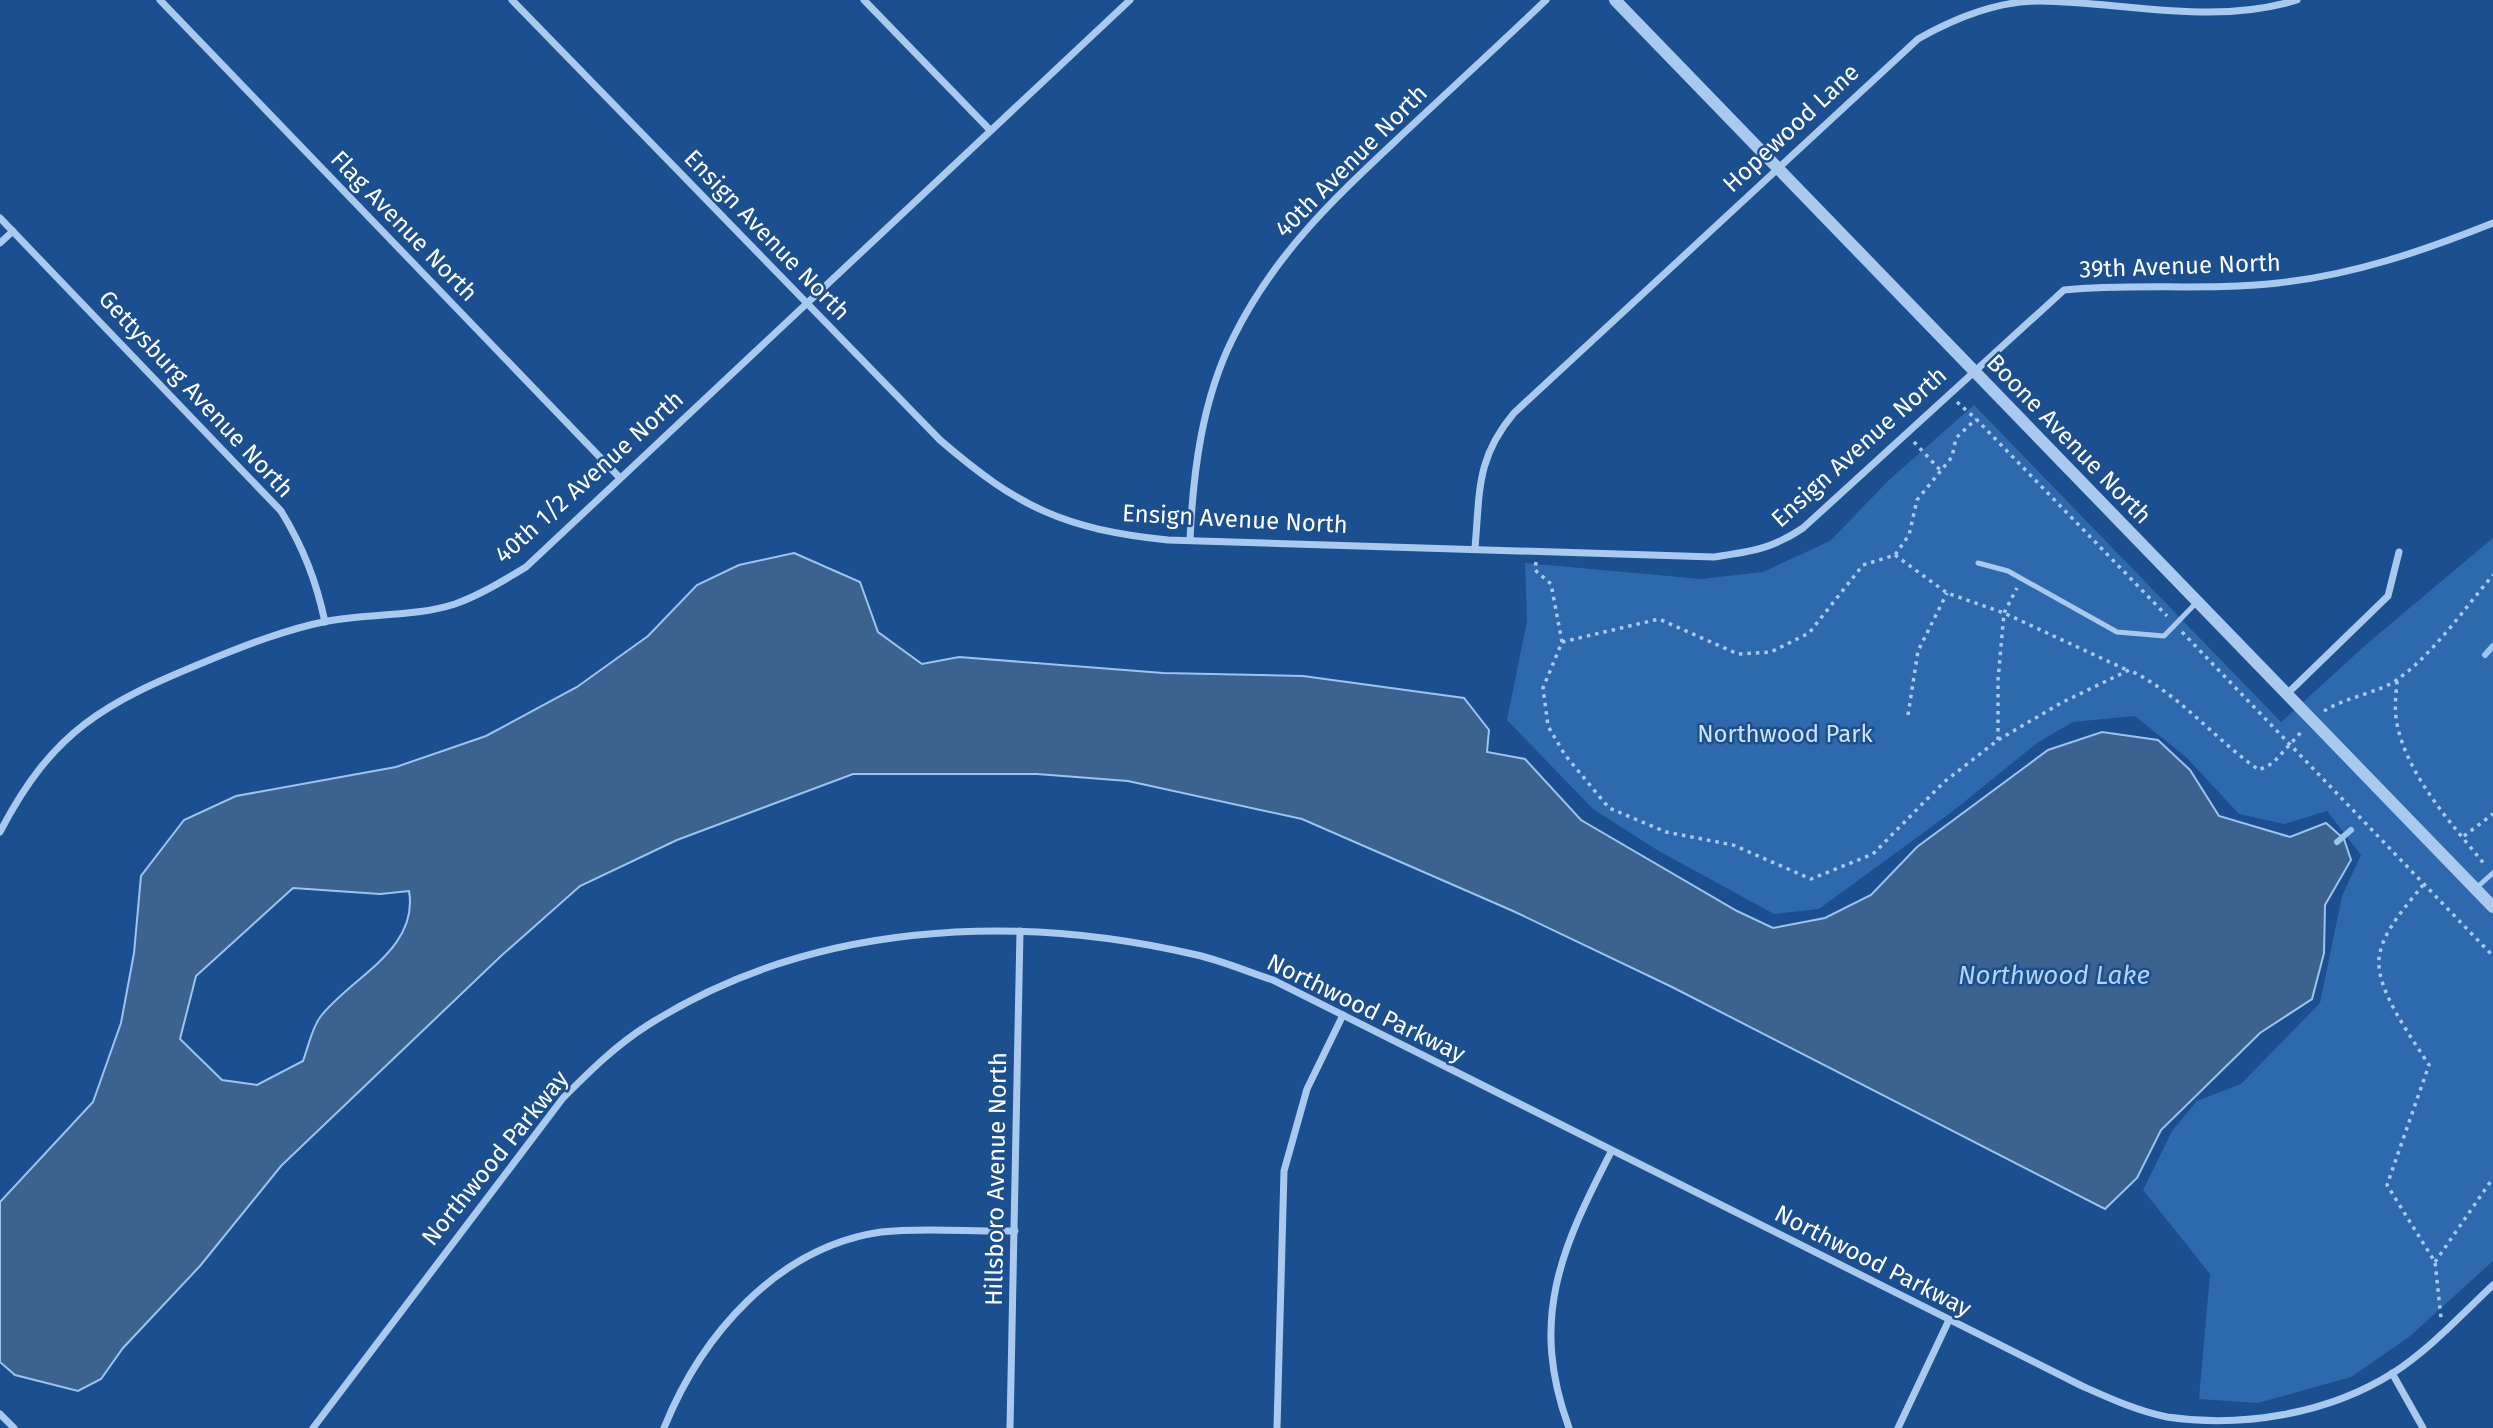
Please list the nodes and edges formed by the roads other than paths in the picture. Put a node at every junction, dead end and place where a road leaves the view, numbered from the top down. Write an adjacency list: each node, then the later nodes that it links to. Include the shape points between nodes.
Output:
1 (160, 0): 16 (street, Flag Avenue North)
2 (512, 0): 14 (street, Ensign Avenue North)
3 (864, 0): 8 (street)
4 (1130, 0): 8 (street, 40th 1/2 Avenue North)
5 (1546, 0): 17 (street, 40th Avenue North, via 1337,195 1299,235 1262,285 1232,339 1212,392 1198,450)
6 (1615, 0): 9 (street, Boone Avenue North)
7 (2297, 0): 9 (street, Hopewood Lane, via 2222,12 2148,12 2038,1 1953,19 1918,38 1884,66)
8 (990, 130): 14 (street, 40th 1/2 Avenue North)
9 (1778, 168): 15 (street, Boone Avenue North); 18 (street, Hopewood Lane, via 1496,435 1483,463)
10 (0, 218): 12 (street, Gettysburg Avenue North)
11 (2493, 223): 15 (street, 39th Avenue North, via 2360,269 2279,283 2064,290)
12 (13, 231): 13 (street); 22 (street, Gettysburg Avenue North, via 281,510 301,543)
13 (0, 243)
14 (806, 303): 16 (street, 40th 1/2 Avenue North); 17 (street, Ensign Avenue North, via 940,440 1021,502 1070,522 1118,534)
15 (1973, 371): 18 (street, Ensign Avenue North, via 1828,506 1778,545 1714,557); 21 (street, Boone Avenue North)
16 (620, 478): 22 (street, 40th 1/2 Avenue North, via 526,567 491,589 454,604)
17 (1190, 540): 18 (street, Ensign Avenue North)
18 (1475, 548)
19 (2399, 552): 23 (street, via 2388,596)
20 (1978, 564): 21 (lane, via 2008,571 2117,632 2164,636)
21 (2197, 601): 23 (street, Boone Avenue North)
22 (325, 621): 24 (street, 40th 1/2 Avenue North, via 232,651 114,702 44,761)
23 (2287, 694): 26 (street, Boone Avenue North)
24 (0, 832)
25 (2493, 874): 26 (lane)
26 (2475, 888): 27 (street, Boone Avenue North)
27 (2493, 907)
28 (1020, 931): 29 (street, Northwood Parkway, via 1124,940 1200,956 1273,980); 31 (street, Hillsboro Avenue North); 38 (street, Northwood Parkway, via 969,930 891,938 816,954 691,1000 646,1026 563,1098)
29 (1343, 1015): 30 (street, Northwood Parkway); 41 (street, via 1307,1089 1284,1171)
30 (1611, 1152): 33 (street, Northwood Parkway); 42 (street, via 1576,1220 1553,1298 1550,1338 1555,1379)
31 (1015, 1231): 39 (street, via 882,1232 817,1250 764,1286 705,1350 677,1394); 40 (street, Hillsboro Avenue North)
32 (2493, 1284): 34 (street, Northwood Parkway, via 2442,1334)
33 (1949, 1320): 36 (street, Northwood Parkway, via 2082,1387); 43 (street)
34 (2392, 1373): 36 (street, Northwood Parkway, via 2318,1408 2270,1419); 45 (street)
35 (0, 1414): 37 (street)
36 (2168, 1418): 44 (street)
37 (14, 1428)
38 (313, 1428)
39 (664, 1428)
40 (1010, 1428)
41 (1277, 1428)
42 (1569, 1428)
43 (1898, 1428)
44 (2166, 1428)
45 (2423, 1428)

